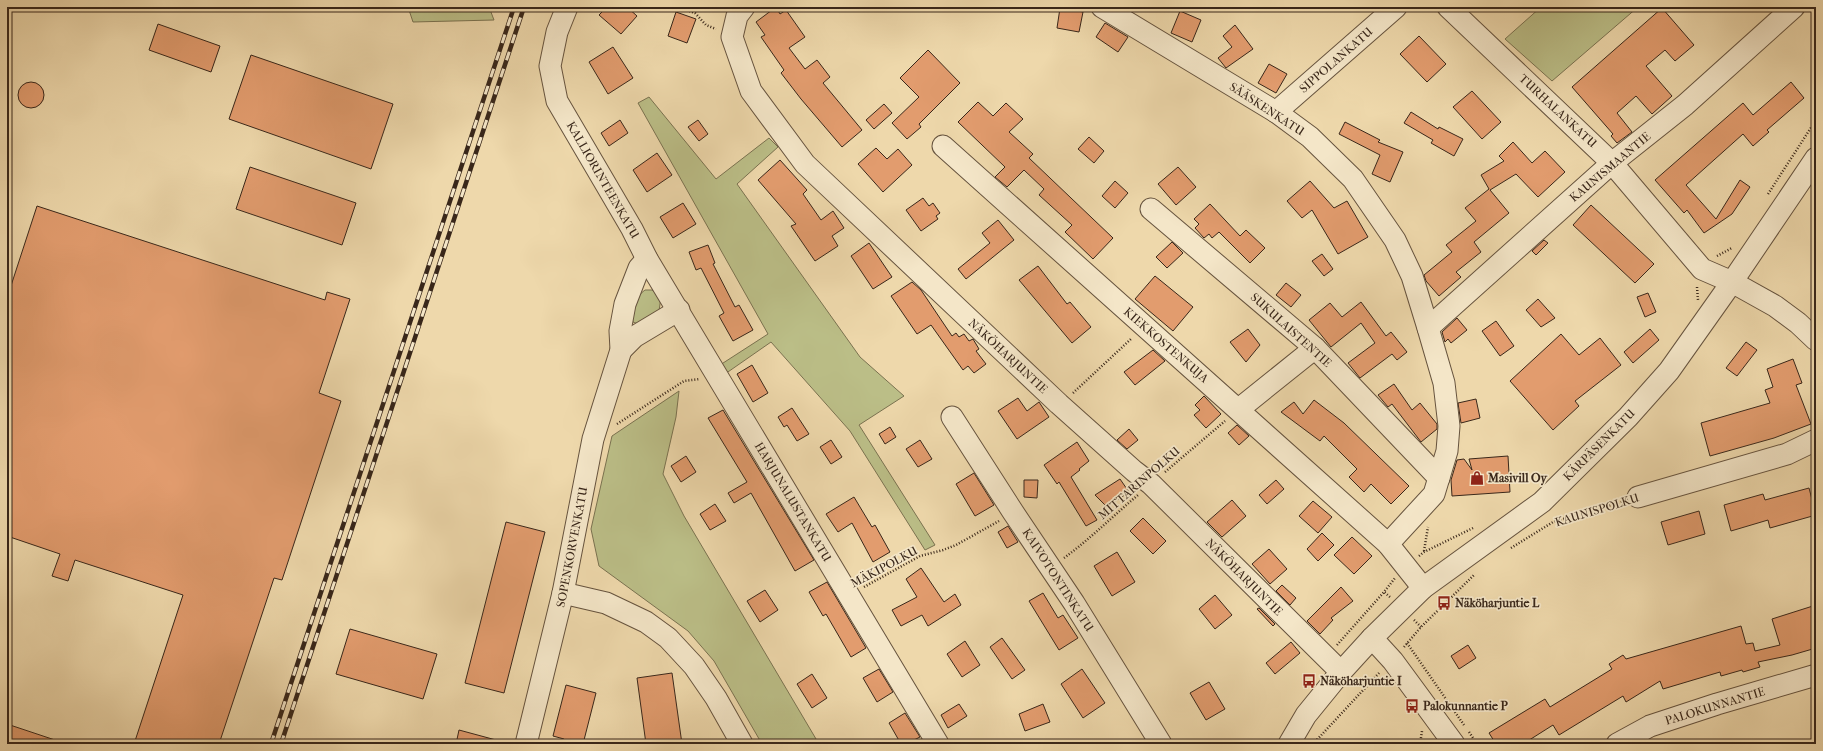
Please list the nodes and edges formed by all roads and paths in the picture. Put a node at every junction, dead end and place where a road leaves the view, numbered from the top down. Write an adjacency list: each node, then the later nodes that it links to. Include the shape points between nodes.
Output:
1 (567, 7): 17 (street, KALLIORINTEENKATU, via 557,32 550,66 557,101)
2 (678, 7): 8 (path, via 695,13 706,25)
3 (744, 7): 8 (street, via 737,16)
4 (1102, 7): 9 (street, SÄÄSKENKATU)
5 (1396, 7): 9 (street, SIPPOLANKATU)
6 (1448, 7): 13 (street, TURHALANKATU)
7 (1794, 7): 13 (street, KAUNISMAANTIE, via 1685,105)
8 (732, 37): 28 (street, NÄKÖHARJUNTIE, via 751,91 805,164)
9 (1276, 112): 23 (street, SÄÄSKENKATU, via 1310,137 1353,179 1370,203 1396,240 1412,276)
10 (1816, 120): 14 (path)
11 (944, 146): 22 (street, KIEKKOSTENKUJA)
12 (1816, 158): 19 (street, KÄRPÄSENKATU)
13 (1612, 163): 18 (street, TURHALANKATU); 23 (street, KAUNISMAANTIE)
14 (1764, 200)
15 (1151, 209): 25 (street, SUKULAISTENTIE)
16 (1734, 247): 18 (path, via 1713,258)
17 (647, 259): 21 (street, HARJUNALUSTANKATU); 26 (street, via 639,268 625,304 620,331)
18 (1702, 269): 19 (street, TURHALANKATU); 20 (path, via 1697,284)
19 (1732, 282): 24 (street, TURHALANKATU, via 1775,306 1798,322); 43 (street, KÄRPÄSENKATU, via 1669,371 1587,459 1542,502)
20 (1698, 303)
21 (679, 310): 26 (street, via 634,337); 27 (street, HARJUNALUSTANKATU)
22 (1144, 326): 28 (path); 29 (street, KIEKKOSTENKUJA)
23 (1428, 328): 33 (street, SÄÄSKENKATU, via 1444,383 1449,426 1447,451)
24 (1816, 340)
25 (1315, 348): 29 (street); 33 (street, SUKULAISTENTIE)
26 (621, 350): 31 (street, SOPENKORVENKATU)
27 (717, 376): 31 (path, via 684,381); 45 (street, HARJUNALUSTANKATU)
28 (1059, 404): 34 (street, NÄKÖHARJUNTIE)
29 (1239, 409): 34 (path, MITTARINPOLKU); 38 (street, KIEKKOSTENKUJA)
30 (952, 417): 36 (street, KAIVOTONTINKATU)
31 (594, 439): 44 (street, SOPENKORVENKATU)
32 (1816, 440): 35 (street, KAUNISPOLKU, via 1788,454)
33 (1439, 478): 38 (street, via 1434,494)
34 (1151, 484): 41 (path, MITTARINPOLKU, via 1091,538); 51 (street, NÄKÖHARJUNTIE)
35 (1638, 498): 39 (path, KAUNISPOLKU, via 1553,522)
36 (1013, 512): 41 (street, KAIVOTONTINKATU); 45 (path, MÄKIPOLKU, via 956,545 920,556)
37 (1474, 528): 40 (path, via 1424,552)
38 (1388, 544): 40 (street, KIEKKOSTENKUJA)
39 (1506, 552)
40 (1407, 567): 43 (street, KIEKKOSTENKUJA); 46 (path, via 1392,580 1384,592)
41 (1050, 568): 56 (street, KAIVOTONTINKATU)
42 (1481, 569): 47 (path)
43 (1424, 588): 46 (street, KÄRPÄSENKATU)
44 (564, 593): 53 (street, SOPENKORVENKATU); 54 (street, via 606,603 646,622 668,638 703,679)
45 (850, 596): 55 (street, HARJUNALUSTANKATU)
46 (1402, 609): 47 (path); 48 (street, KÄRPÄSENKATU)
47 (1420, 627): 49 (path)
48 (1372, 638): 50 (street); 51 (street, KÄRPÄSENKATU)
49 (1407, 643): 50 (path); 60 (path)
50 (1393, 661): 58 (path); 59 (street)
51 (1341, 672): 57 (street, KÄRPÄSENKATU, via 1306,715)
52 (1816, 675): 61 (street, PALOKUNNANTIE, via 1650,726)
53 (526, 744)
54 (742, 744)
55 (938, 744)
56 (1161, 744)
57 (1289, 744)
58 (1313, 744)
59 (1454, 744)
60 (1477, 744)
61 (1617, 744)

